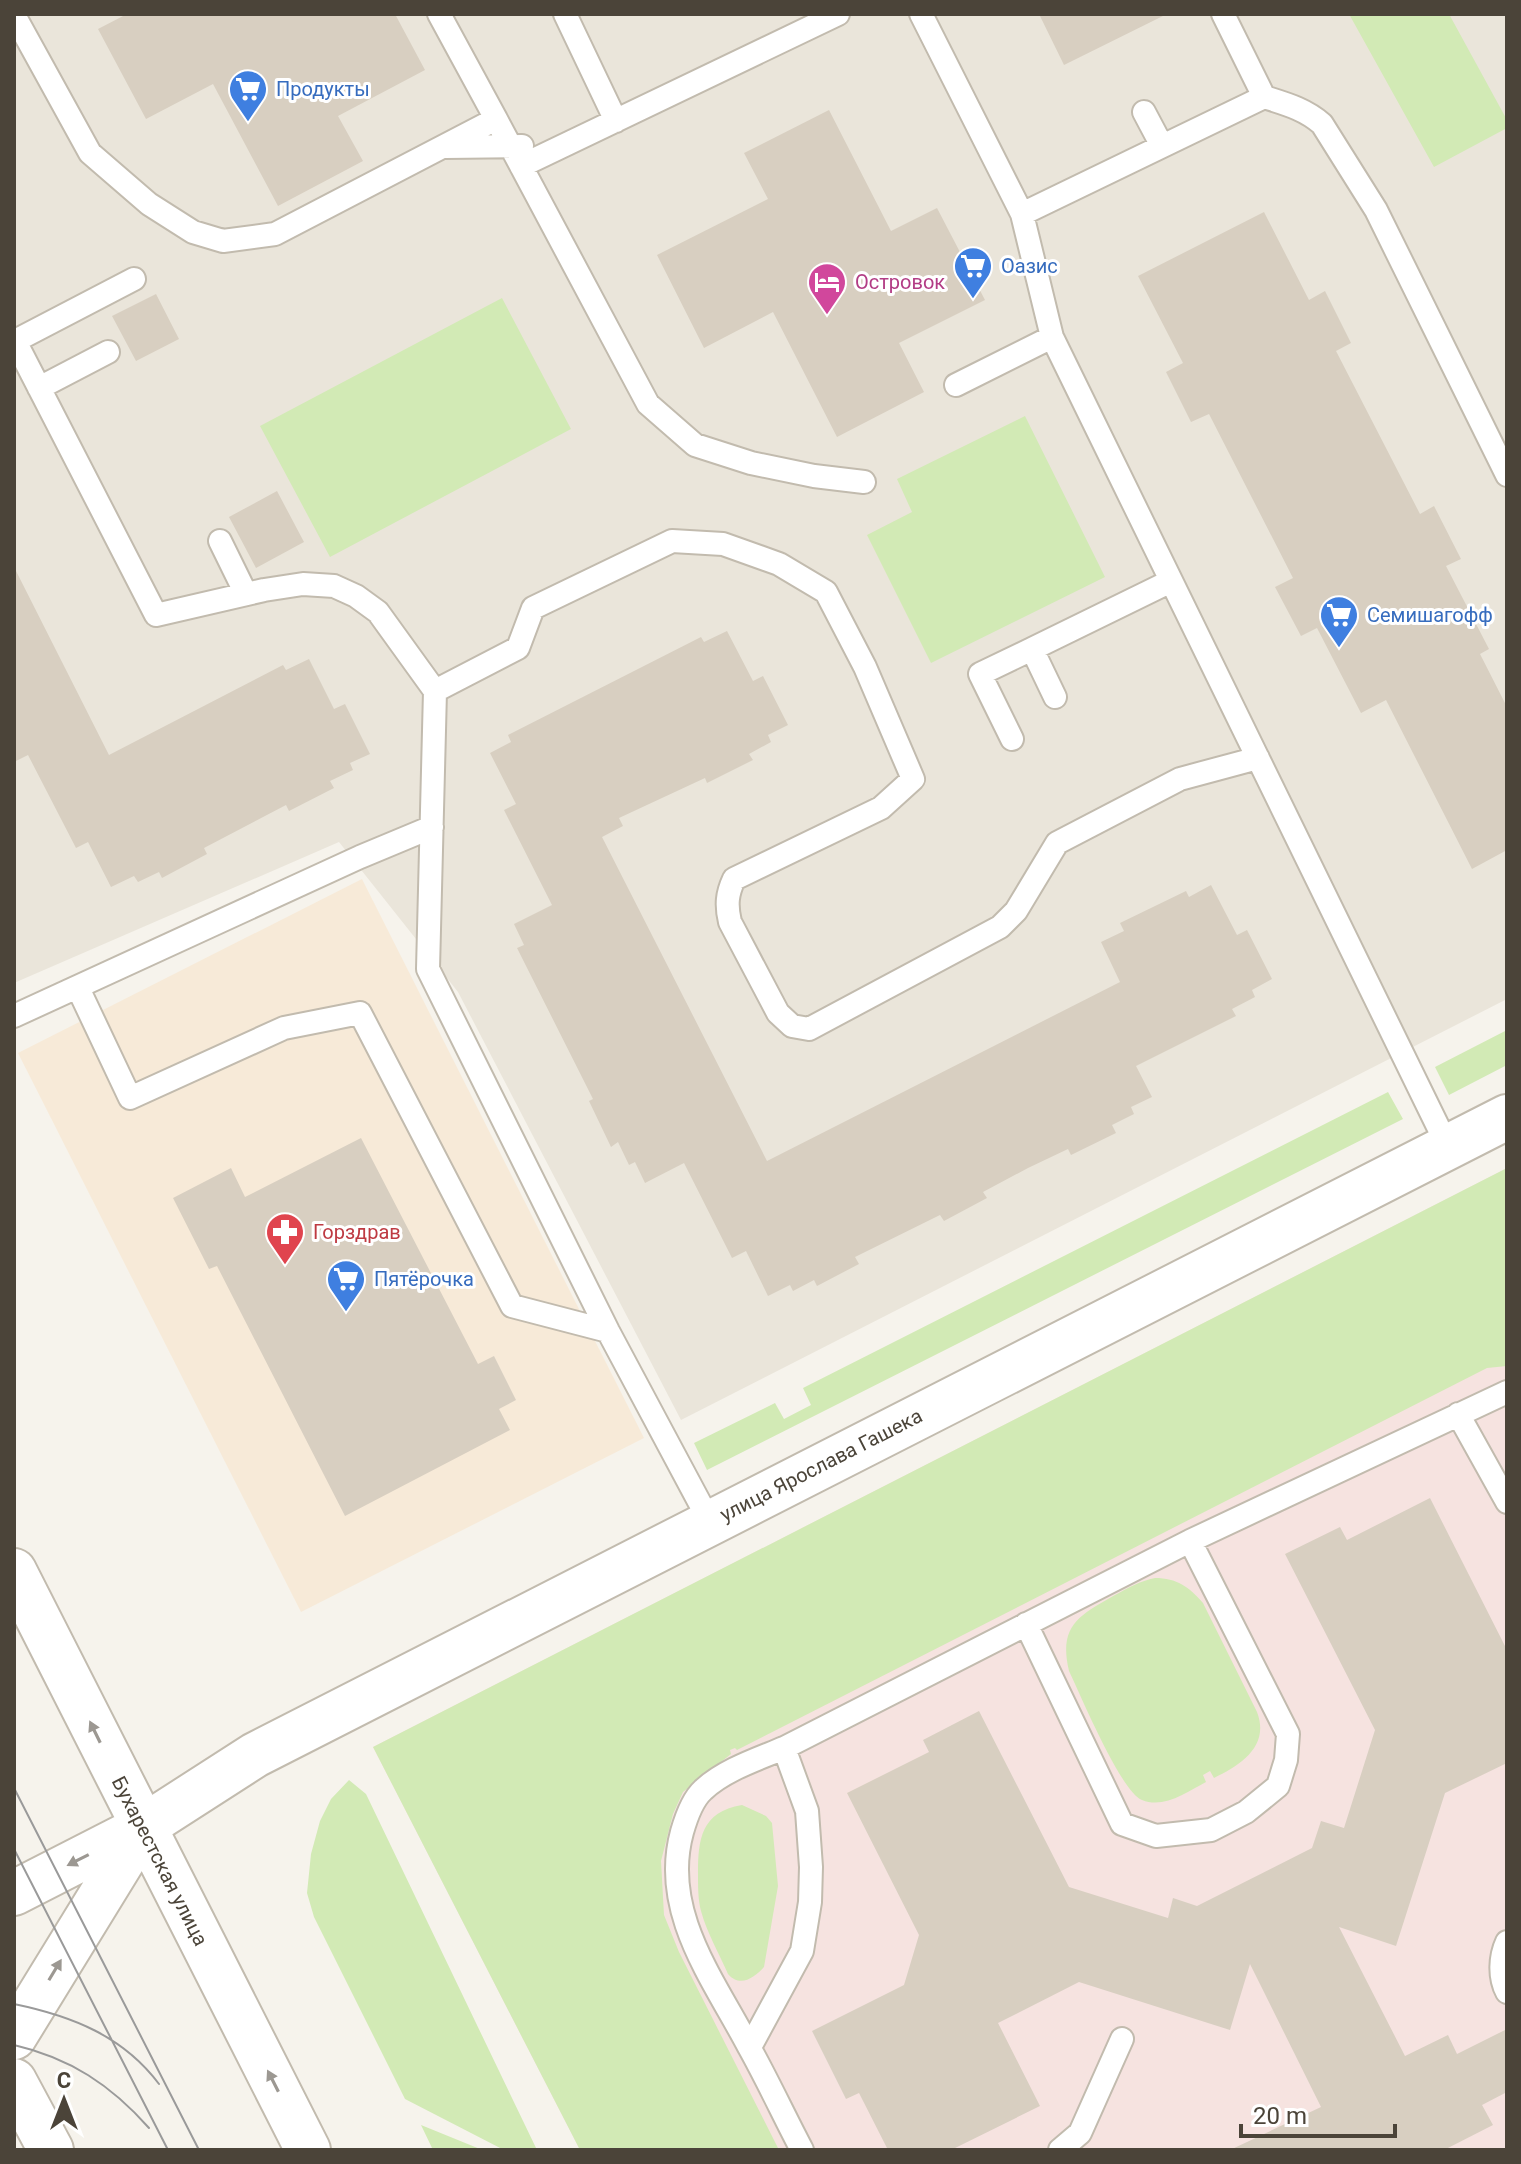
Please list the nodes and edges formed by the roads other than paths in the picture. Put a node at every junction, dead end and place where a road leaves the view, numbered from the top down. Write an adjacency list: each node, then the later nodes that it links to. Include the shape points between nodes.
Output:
1 (439, 14): 9 (lane)
2 (565, 14): 10 (lane)
3 (838, 14): 10 (lane)
4 (921, 14): 14 (lane)
5 (1223, 14): 7 (lane)
6 (14, 15): 12 (lane, via 90,153 149,204 193,232 223,241 275,234)
7 (1264, 97): 11 (lane); 21 (lane, via 1296,107 1322,124 1376,210)
8 (1144, 112): 11 (lane)
9 (496, 119): 12 (lane); 13 (lane)
10 (616, 121): 13 (lane, via 563,146)
11 (1162, 146): 14 (lane)
12 (439, 147): 13 (lane)
13 (516, 156): 22 (lane, via 648,404 695,445 751,463)
14 (1022, 214): 16 (lane)
15 (134, 279): 17 (lane)
16 (1052, 337): 19 (lane); 24 (lane)
17 (14, 340): 20 (lane)
18 (108, 352): 20 (lane)
19 (956, 385)
20 (39, 388): 25 (lane, via 156,615)
21 (1507, 475)
22 (864, 482)
23 (220, 541): 25 (lane)
24 (1171, 581): 26 (lane); 30 (lane)
25 (246, 594): 27 (lane, via 303,584 334,586 356,596 378,612)
26 (1032, 649): 28 (lane); 29 (lane, via 980,674)
27 (435, 691): 30 (lane, via 518,648 533,608 672,541 723,544 779,564 826,592 913,779 881,808 734,879 728,892 730,922 778,1013 792,1026 809,1029 1000,927 1016,911 1057,843 1180,779); 31 (lane)
28 (1055, 697)
29 (1012, 739)
30 (1258, 758): 35 (lane)
31 (432, 827): 32 (lane); 36 (lane, via 428,969)
32 (78, 988): 33 (lane); 36 (lane, via 130,1098 284,1028 360,1013 512,1306)
33 (14, 1016)
34 (1507, 1117): 35 (street, улица Ярослава Гашека)
35 (1448, 1147): 40 (street, улица Ярослава Гашека)
36 (608, 1331): 40 (lane)
37 (1507, 1392): 38 (lane)
38 (1458, 1414): 39 (lane); 41 (lane)
39 (1507, 1502)
40 (710, 1522): 45 (street, улица Ярослава Гашека, via 255,1755)
41 (1190, 1541): 43 (lane); 43 (lane, via 1288,1734 1278,1786 1246,1812 1211,1830 1156,1836 1122,1824)
42 (14, 1571): 45 (street, Бухарестская улица, one-way to 42)
43 (1026, 1624): 44 (lane)
44 (784, 1748): 51 (lane, via 807,1811 810,1902 802,1951); 51 (lane, via 703,1790 686,1815 676,1866 686,1926)
45 (143, 1827): 46 (street, улица Ярослава Гашека, one-way to 46); 49 (street, улица Ярослава Гашека, one-way to 45); 54 (street, Бухарестская улица, one-way to 45)
46 (14, 1893)
47 (1507, 1942): 48 (lane, via 1502,1955)
48 (1507, 1992)
49 (14, 2037)
50 (1122, 2039): 56 (lane, via 1080,2133)
51 (750, 2047): 55 (lane)
52 (14, 2081): 53 (street)
53 (51, 2150)
54 (308, 2150)
55 (802, 2150)
56 (1060, 2150)

